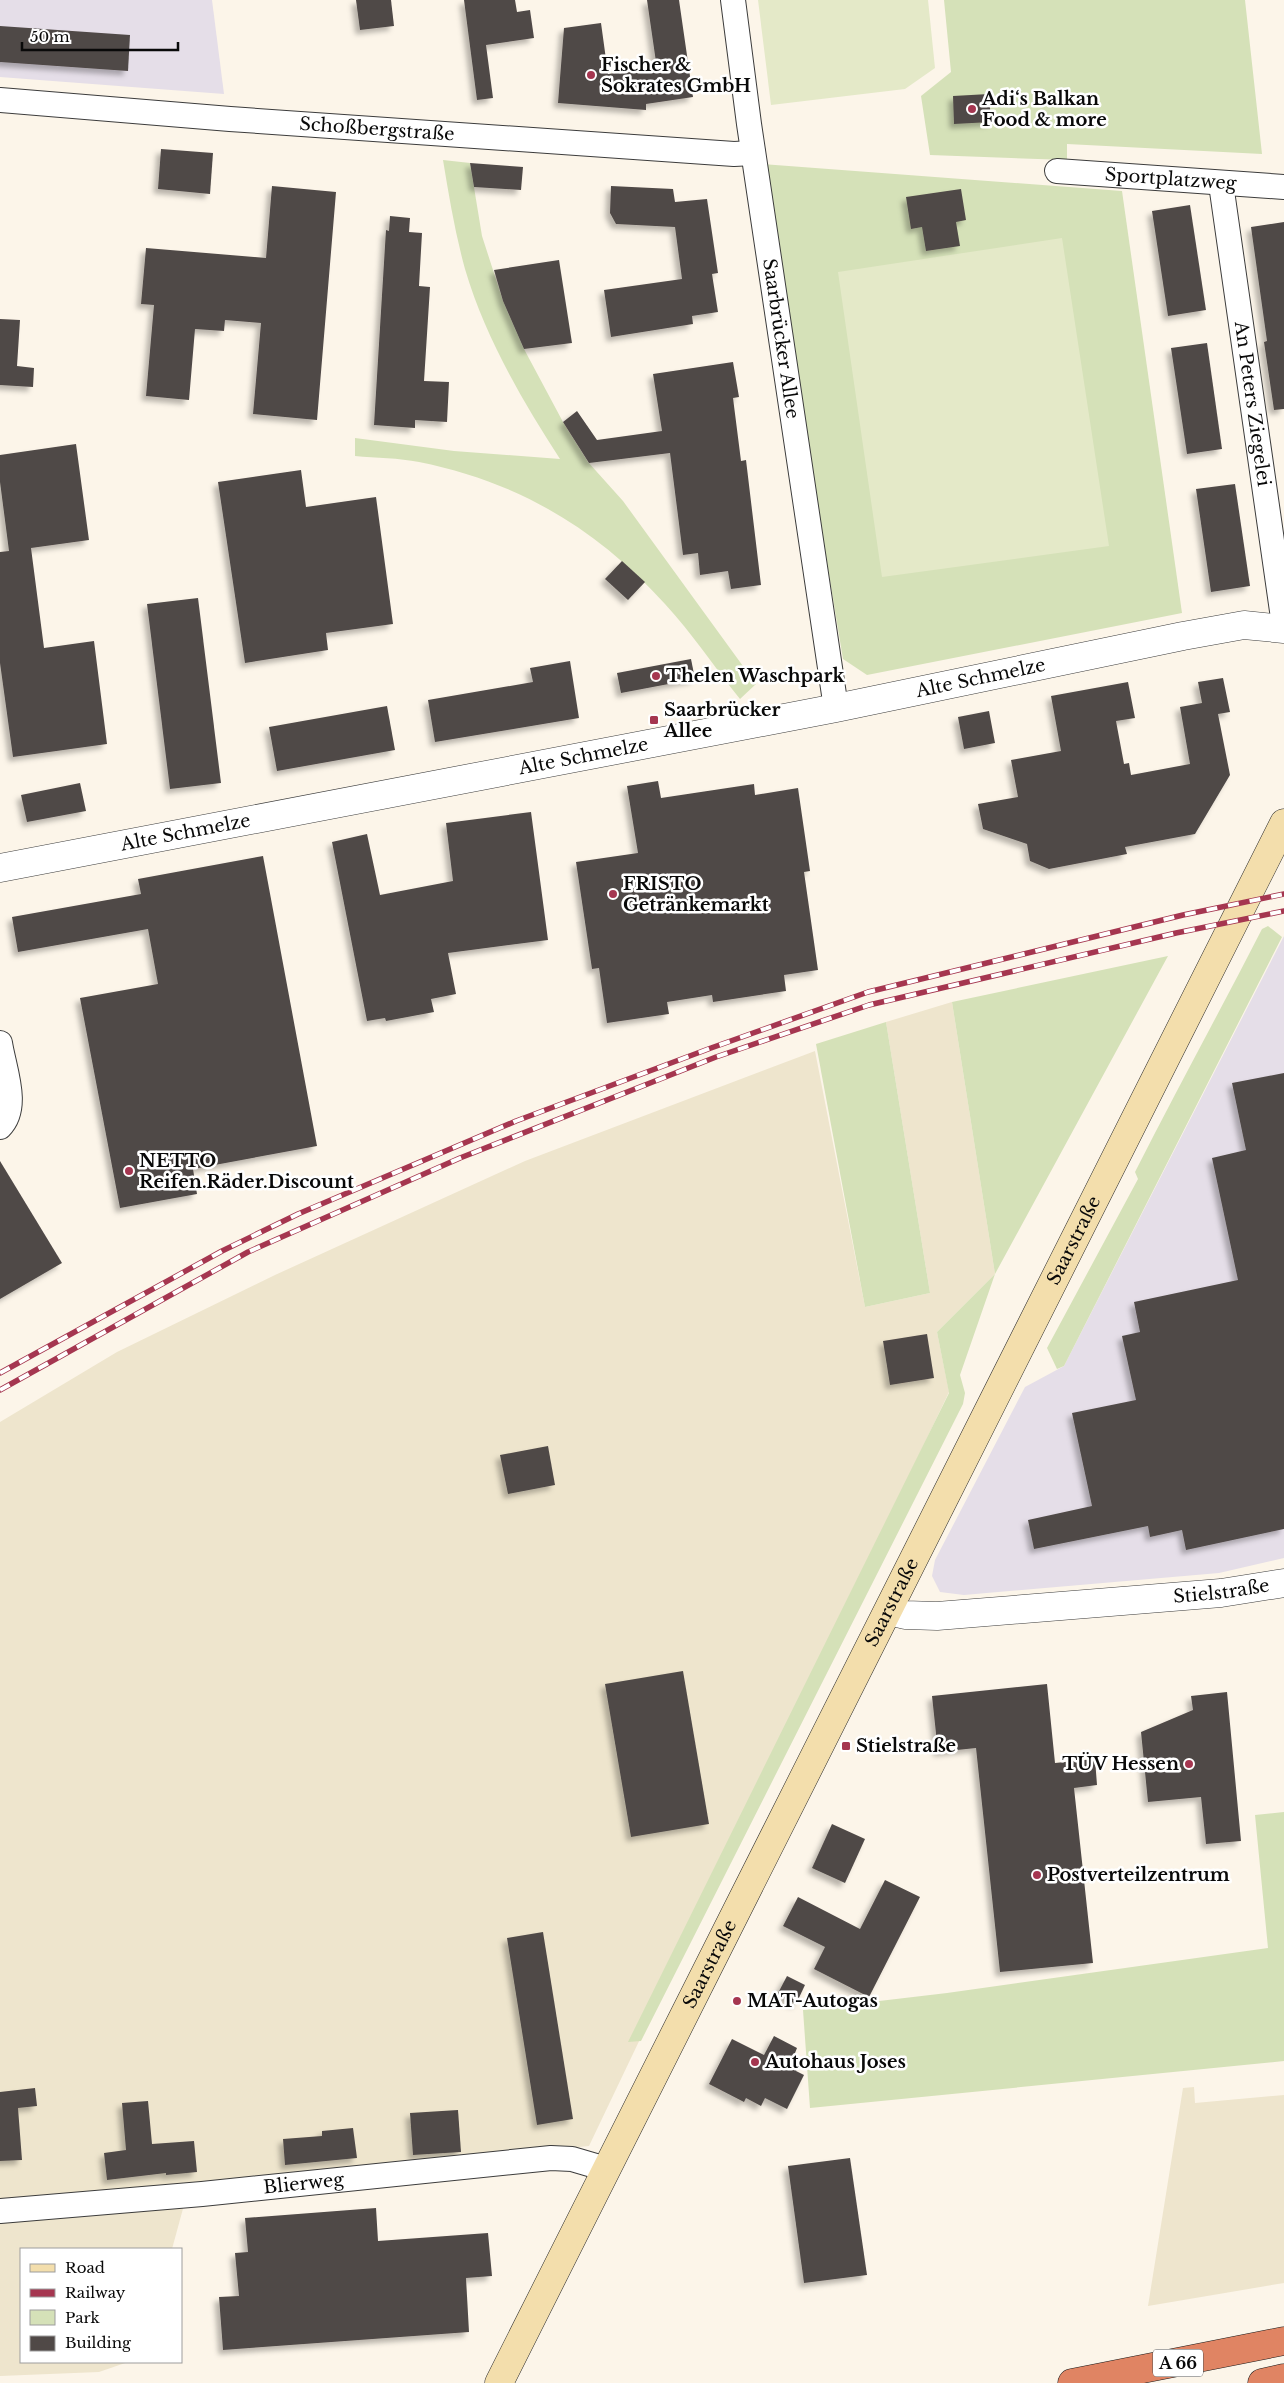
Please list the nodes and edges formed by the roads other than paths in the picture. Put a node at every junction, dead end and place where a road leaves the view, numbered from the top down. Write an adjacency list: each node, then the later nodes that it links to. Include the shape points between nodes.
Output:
1 (733, 0): 3 (street, Saarbrücker Allee)
2 (0, 100): 3 (street, Schoßbergstraße, via 240,120)
3 (753, 153): 9 (street, Saarbrücker Allee)
4 (1057, 172): 5 (street, Sportplatzweg)
5 (1221, 184): 6 (street, Sportplatzweg); 7 (street, An Peters Ziegelei)
6 (1284, 187)
7 (1284, 625)
8 (1284, 629): 9 (street, Alte Schmelze, via 1244,625)
9 (836, 708): 11 (street, Alte Schmelze)
10 (1284, 823): 15 (main road, Saarstraße)
11 (0, 868)
12 (0, 1043): 13 (street, via 11,1106 7,1120)
13 (0, 1127)
14 (1284, 1583): 15 (street, Stielstraße, via 1221,1593 945,1615 905,1615)
15 (888, 1611): 16 (main road, Saarstraße)
16 (606, 2169): 17 (street, Blierweg, via 572,2158 551,2158); 20 (main road, Saarstraße)
17 (0, 2211)
18 (1284, 2341): 21 (highway, A 66)
19 (1284, 2378): 22 (highway)
20 (499, 2383)
21 (1072, 2383)
22 (1262, 2383)

